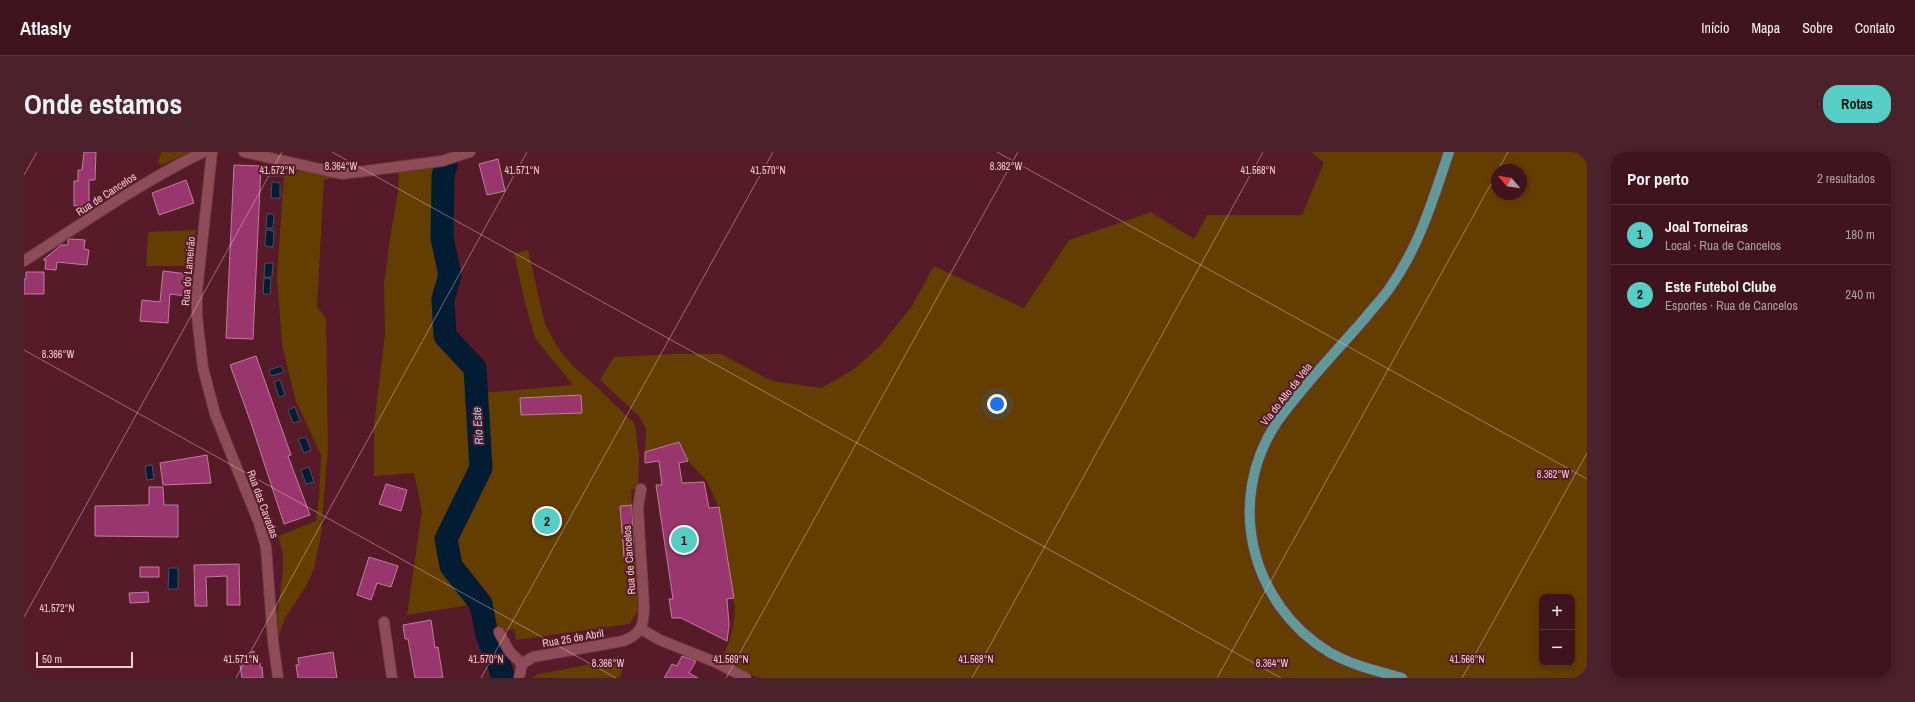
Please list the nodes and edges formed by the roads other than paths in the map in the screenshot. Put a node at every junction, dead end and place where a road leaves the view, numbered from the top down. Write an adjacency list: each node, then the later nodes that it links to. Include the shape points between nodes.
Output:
1 (203, 152): 6 (street, Rua de Cancelos, via 118,199)
2 (212, 152): 7 (street, Rua do Lameirão, via 199,266 197,316 203,368)
3 (244, 152): 4 (street, via 342,174 442,161)
4 (470, 152)
5 (1449, 152): 17 (main road, Via do Alto da Vela, via 1427,218 1411,254 1388,291 1277,423 1268,437 1256,467 1249,503 1254,553 1263,577 1275,601 1296,627 1343,660)
6 (24, 261)
7 (215, 414): 13 (street, Rua das Cavadas, via 266,547)
8 (641, 489): 10 (street, Rua de Cancelos, via 638,508 644,606)
9 (384, 622): 14 (street)
10 (641, 629): 12 (street, Rua 25 de Abril, via 633,637 623,641 533,657); 16 (street)
11 (499, 632): 12 (street, via 509,651)
12 (522, 664): 15 (street)
13 (278, 678)
14 (392, 678)
15 (519, 678)
16 (746, 678)
17 (1402, 678)

